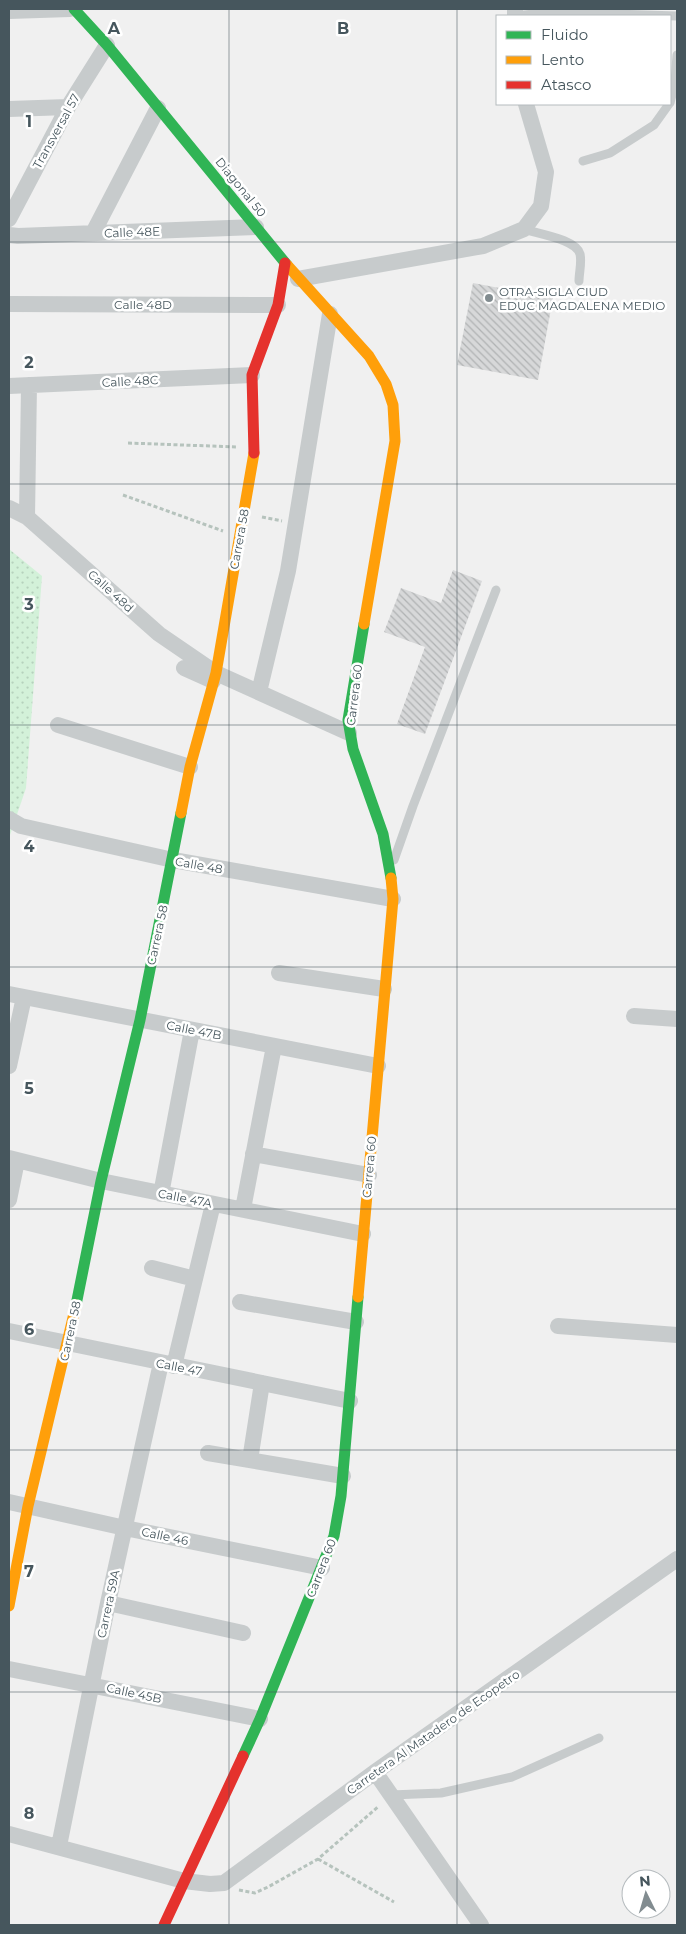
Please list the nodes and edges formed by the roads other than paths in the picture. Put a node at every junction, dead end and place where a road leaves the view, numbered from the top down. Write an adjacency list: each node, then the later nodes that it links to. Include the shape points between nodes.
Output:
1 (70, 9): 3 (street)
2 (74, 9): 6 (street, Diagonal 50)
3 (9, 11)
4 (524, 15): 5 (lane, via 552,12)
5 (646, 15)
6 (107, 45): 11 (street, Transversal 57); 12 (street, Diagonal 50)
7 (677, 55): 8 (lane, via 676,82)
8 (671, 97)
9 (526, 105): 18 (street, via 546,172 541,206)
10 (668, 105): 14 (lane, via 654,125 610,153)
11 (68, 108): 13 (street); 15 (street, Transversal 57)
12 (158, 108): 17 (street, Diagonal 50); 19 (street)
13 (9, 110)
14 (583, 160)
15 (14, 198): 16 (street, Transversal 57)
16 (9, 219)
17 (256, 227): 19 (street, Calle 48E); 21 (street, Diagonal 50)
18 (524, 230): 22 (street, via 483,246); 23 (lane, via 576,247 580,255)
19 (93, 233): 20 (street, Calle 48E)
20 (9, 235)
21 (284, 263): 22 (street, Diagonal 50); 25 (street, Carrera 58)
22 (298, 279): 26 (street, Diagonal 50)
23 (579, 281)
24 (9, 304): 25 (street, Calle 48D)
25 (278, 305): 27 (street, Carrera 58)
26 (330, 314): 28 (street, Diagonal 50, via 369,356); 36 (street, via 288,571)
27 (252, 375): 29 (street, Calle 48C); 35 (street, Carrera 58, via 255,448)
28 (386, 384): 38 (street, Carrera 60, via 393,405 395,441 350,710)
29 (29, 385): 30 (street, Calle 48C); 32 (street)
30 (9, 386)
31 (9, 508): 32 (street, Calle 48d)
32 (27, 517): 35 (street, Calle 48d, via 159,634)
33 (496, 590): 42 (lane)
34 (184, 668): 35 (street)
35 (215, 677): 36 (street); 39 (street, Carrera 58)
36 (259, 692): 38 (street)
37 (58, 725): 39 (street)
38 (349, 733): 42 (street, Carrera 60, via 384,836)
39 (190, 767): 41 (street, Carrera 58)
40 (9, 819): 41 (street, Calle 48, via 21,826)
41 (173, 860): 43 (street, Calle 48); 49 (street, Carrera 58)
42 (390, 872): 43 (street, Carrera 60)
43 (393, 899): 45 (street, Carrera 60)
44 (279, 973): 45 (street)
45 (384, 989): 53 (street, Carrera 60)
46 (17, 995): 49 (street, Calle 47B); 52 (street)
47 (634, 1016): 48 (street)
48 (677, 1019)
49 (140, 1020): 50 (street, Calle 47B); 57 (street, Carrera 58)
50 (192, 1030): 51 (street, Calle 47B); 58 (street)
51 (274, 1046): 53 (street, Calle 47B); 54 (street)
52 (9, 1066)
53 (378, 1066): 56 (street, Carrera 60)
54 (253, 1154): 56 (street); 61 (street)
55 (13, 1159): 57 (street, Calle 47A); 59 (street)
56 (369, 1174): 62 (street, Carrera 60)
57 (101, 1181): 58 (street, Calle 47A); 70 (street, Carrera 58)
58 (161, 1194): 60 (street, Calle 47A)
59 (9, 1200)
60 (213, 1204): 61 (street, Calle 47A); 64 (street, Carrera 59A)
61 (242, 1209): 62 (street, Calle 47A)
62 (363, 1234): 66 (street, Carrera 60)
63 (152, 1268): 64 (street)
64 (195, 1280): 71 (street, Carrera 59A)
65 (240, 1302): 66 (street)
66 (356, 1322): 73 (street, Carrera 60)
67 (558, 1326): 69 (street)
68 (9, 1331): 70 (street, Calle 47)
69 (677, 1335)
70 (68, 1344): 71 (street, Calle 47); 78 (street, Carrera 58)
71 (168, 1364): 72 (street, Calle 47); 79 (street, Carrera 59A)
72 (262, 1384): 73 (street, Calle 47); 75 (street)
73 (350, 1401): 76 (street, Carrera 60)
74 (208, 1452): 75 (street)
75 (250, 1460): 76 (street)
76 (343, 1476): 81 (street, Carrera 60, via 334,1536)
77 (9, 1502): 78 (street, Calle 46)
78 (28, 1506): 79 (street, Calle 46); 83 (street, Carrera 58)
79 (125, 1528): 81 (street, Calle 46); 82 (street, Carrera 59A)
80 (677, 1559): 89 (street, Carretera Al Matadero de Ecopetro)
81 (322, 1568): 87 (street, Carrera 60)
82 (108, 1603): 84 (street); 86 (street, Carrera 59A)
83 (9, 1606)
84 (243, 1633)
85 (9, 1669): 86 (street, Calle 45B)
86 (92, 1684): 87 (street, Calle 45B); 92 (street, Carrera 59A)
87 (260, 1719): 93 (street, Carrera 60)
88 (599, 1738): 90 (lane, via 512,1778 441,1793)
89 (375, 1772): 90 (street); 93 (street, Carretera Al Matadero de Ecopetro, via 224,1883)
90 (391, 1795): 95 (street)
91 (9, 1834): 92 (street)
92 (59, 1846): 93 (street)
93 (184, 1881): 94 (street, Carrera 60)
94 (164, 1925)
95 (481, 1925)

